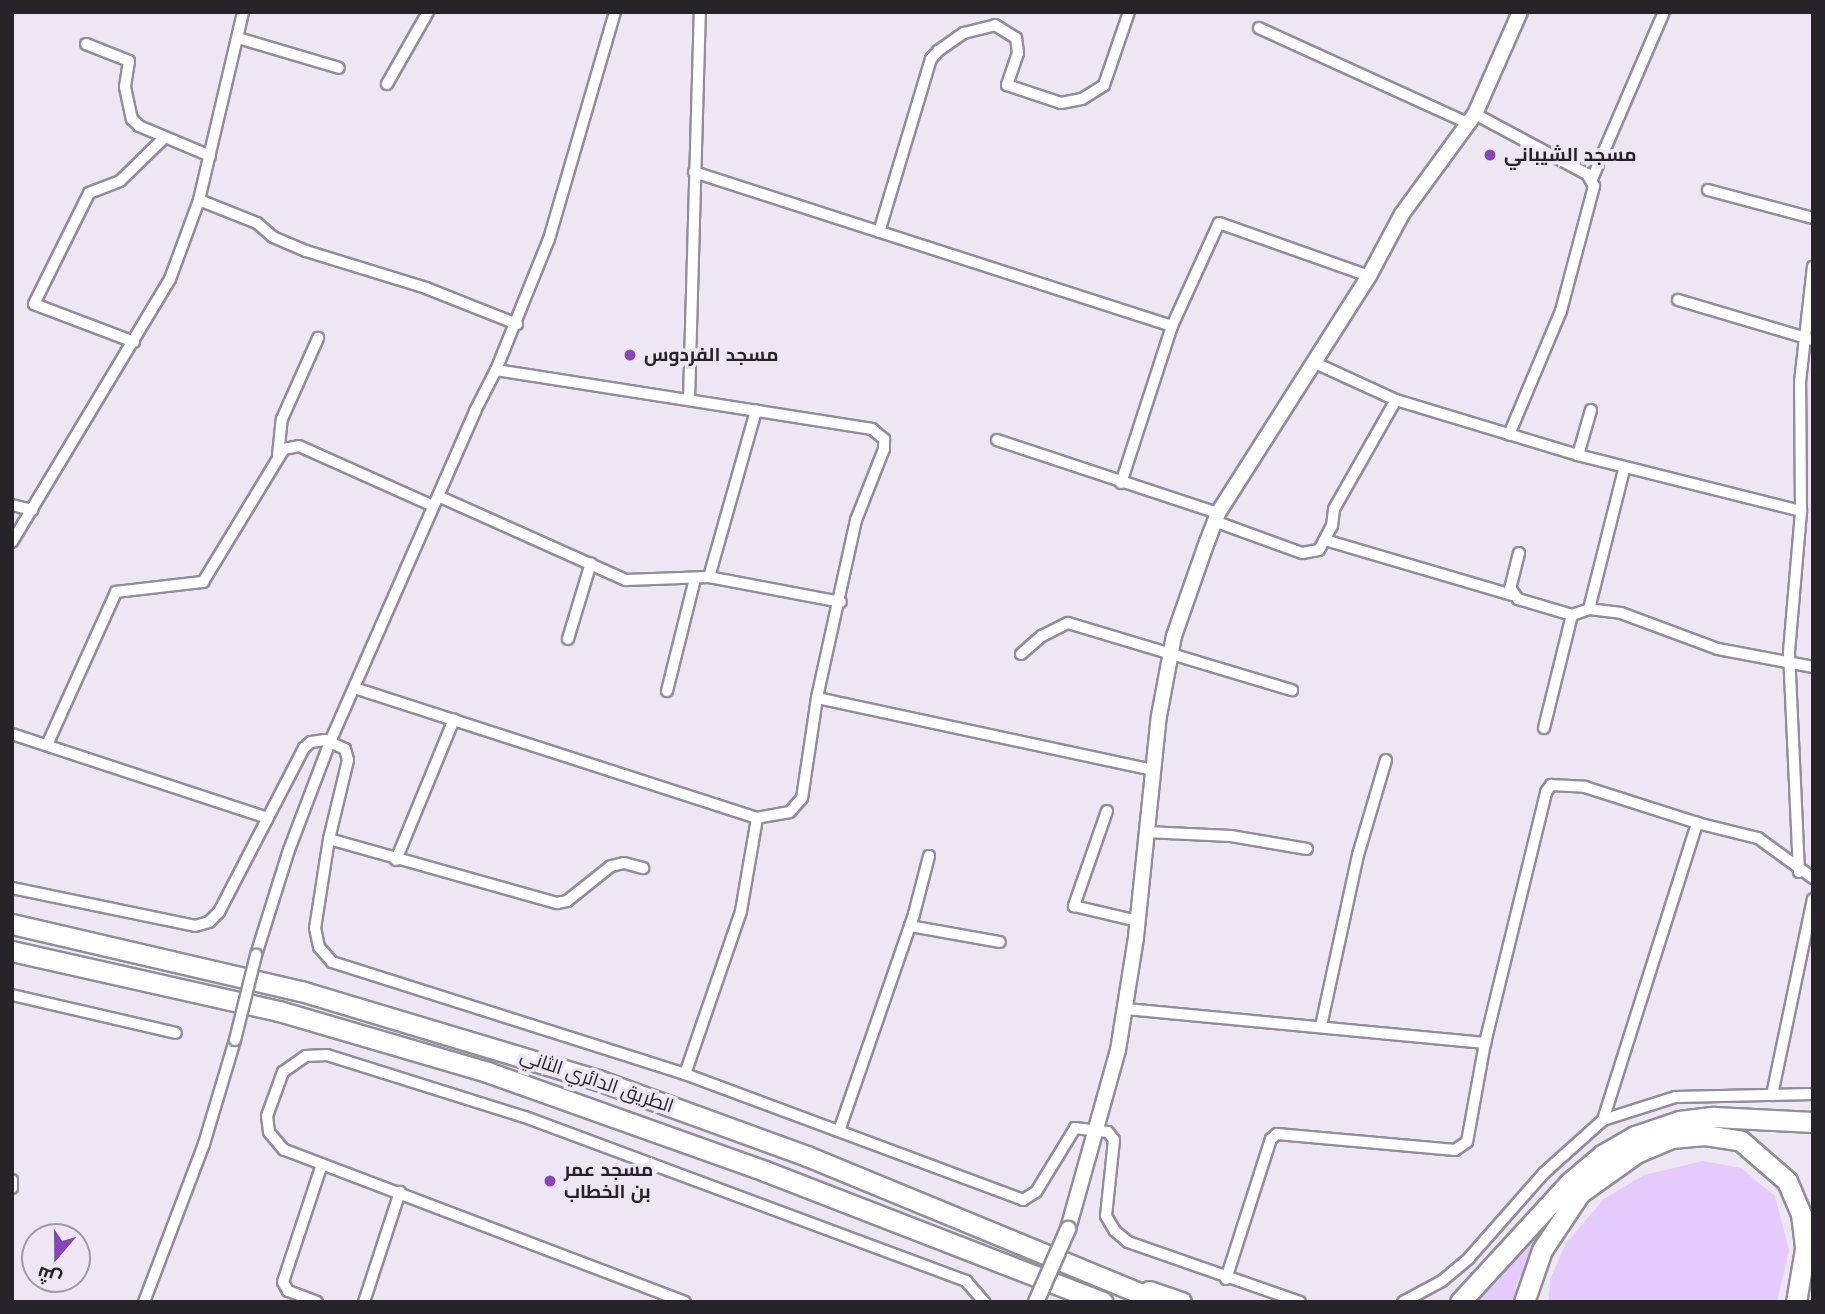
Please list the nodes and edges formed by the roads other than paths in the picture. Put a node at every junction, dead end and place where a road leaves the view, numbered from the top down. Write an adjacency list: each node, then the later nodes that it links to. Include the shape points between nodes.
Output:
1 (243, 12): 9 (street)
2 (428, 12): 12 (street)
3 (615, 12): 25 (street, via 549,239)
4 (700, 12): 16 (street)
5 (1129, 12): 21 (street, via 1104,85 1082,99 1061,103 1007,85 1018,53 1016,38 995,25 964,33 938,51 931,59)
6 (1520, 12): 13 (street)
7 (1664, 12): 17 (street)
8 (1259, 28): 13 (street)
9 (238, 38): 11 (street); 15 (street)
10 (86, 44): 14 (street, via 127,58 125,87 132,119)
11 (339, 68)
12 (387, 84)
13 (1471, 119): 17 (street); 23 (street, via 1402,214)
14 (163, 139): 15 (street); 29 (street, via 120,181 89,193 34,304)
15 (210, 156): 19 (street)
16 (694, 172): 21 (street); 32 (street)
17 (1592, 179): 36 (street, via 1561,311)
18 (1707, 190): 20 (street)
19 (199, 200): 25 (street, via 257,223 273,237 306,251 426,288); 29 (street, via 170,279)
20 (1813, 218)
21 (879, 232): 26 (street)
22 (1813, 267): 28 (street)
23 (1369, 276): 26 (street, via 1219,223); 30 (street)
24 (1678, 300): 28 (street)
25 (517, 324): 31 (street)
26 (1172, 327): 41 (street)
27 (318, 338): 38 (street, via 282,419)
28 (1809, 339): 45 (street, via 1800,382)
29 (134, 342): 44 (street)
30 (1313, 362): 33 (street); 46 (street)
31 (496, 370): 32 (street); 42 (street)
32 (689, 400): 35 (street)
33 (1396, 400): 36 (street); 47 (street, via 1334,509)
34 (1591, 410): 39 (street)
35 (756, 411): 51 (street); 54 (street, via 872,429 884,439 856,520)
36 (1509, 435): 39 (street)
37 (997, 440): 41 (street)
38 (278, 455): 42 (street, via 299,446); 70 (street, via 203,582 116,592)
39 (1578, 455): 40 (street)
40 (1624, 470): 45 (street); 55 (street)
41 (1121, 483): 46 (street)
42 (436, 501): 50 (street); 62 (street)
43 (12, 505): 44 (street)
44 (32, 510): 48 (street)
45 (1801, 511): 60 (street)
46 (1216, 517): 47 (street, via 1302,553 1319,550); 59 (street)
47 (1325, 540): 53 (street)
48 (12, 542)
49 (1519, 554): 53 (street)
50 (591, 563): 52 (street, via 626,580); 57 (street)
51 (709, 577): 52 (street); 54 (street)
52 (695, 579): 64 (street)
53 (1512, 595): 56 (street)
54 (841, 602): 65 (street)
55 (1589, 609): 56 (street); 60 (street, via 1622,613 1718,649)
56 (1572, 615): 67 (street)
57 (568, 639)
58 (1021, 654): 59 (street, via 1068,623)
59 (1171, 655): 63 (street); 72 (street)
60 (1791, 665): 61 (street); 83 (street)
61 (1813, 667)
62 (354, 688): 66 (street); 69 (street)
63 (1292, 690)
64 (667, 691)
65 (817, 698): 72 (street); 75 (street, via 802,798 790,812)
66 (454, 719): 75 (street); 81 (street)
67 (1544, 728)
68 (12, 734): 70 (street)
69 (330, 742): 74 (street, via 316,740 307,745); 78 (street, via 345,749 348,760); 112 (street, bridge, via 256,955 204,1144)
70 (47, 745): 74 (street)
71 (1385, 760): 94 (street)
72 (1153, 770): 77 (street)
73 (1107, 811): 87 (street, via 1074,906)
74 (268, 818): 85 (street, via 219,912 205,925)
75 (757, 818): 97 (street, via 741,911)
76 (1698, 823): 83 (street, via 1758,838); 96 (street, via 1585,787 1551,785); 101 (street)
77 (1146, 832): 79 (street, via 1231,836); 87 (street)
78 (329, 839): 81 (street); 97 (street, via 315,935 332,962)
79 (1307, 849)
80 (929, 856): 89 (street)
81 (396, 860): 82 (street, via 557,903 567,901 611,866 624,863)
82 (643, 869)
83 (1799, 872): 84 (street)
84 (1813, 878)
85 (12, 888)
86 (1813, 899): 99 (street)
87 (1138, 921): 93 (street)
88 (12, 924): 110 (highway, الطريق الدائري الثاني, via 301,991 585,1076 807,1156)
89 (910, 926): 90 (street); 104 (street)
90 (1000, 942)
91 (12, 951): 118 (highway, الطريق الدائري الثاني, via 279,1011 487,1072 752,1166)
92 (12, 995): 95 (street)
93 (1126, 1009): 94 (street); 103 (street)
94 (1321, 1026): 96 (street)
95 (176, 1033)
96 (1485, 1043): 111 (street, via 1467,1142 1461,1147 1283,1132 1274,1136)
97 (685, 1074): 104 (street)
98 (1813, 1094): 99 (street)
99 (1772, 1095): 101 (street, via 1675,1097)
100 (1755, 1117): 102 (highway); 105 (highway); 123 (highway, via 1679,1121 1635,1136 1602,1155 1569,1183)
101 (1603, 1120): 122 (street, via 1544,1173 1469,1258 1442,1282)
102 (1813, 1122)
103 (1096, 1128): 104 (street, via 1075,1128 1035,1192 1023,1200); 111 (street, via 1114,1140 1109,1225 1128,1242); 117 (street, bridge, via 1068,1229)
104 (839, 1131)
105 (1813, 1133)
106 (322, 1164): 109 (street); 113 (street, via 283,1282 288,1291); 116 (street, via 278,1144 267,1116 283,1072 313,1054 526,1117 718,1186 966,1281)
107 (12, 1180): 108 (street)
108 (12, 1188)
109 (400, 1192): 114 (street); 115 (street)
110 (1078, 1269): 119 (highway, الطريق الدائري الثاني); 120 (highway)
111 (1226, 1279): 121 (street)
112 (144, 1302)
113 (317, 1302)
114 (365, 1302)
115 (685, 1302)
116 (984, 1302)
117 (1036, 1302)
118 (1103, 1302)
119 (1161, 1302)
120 (1181, 1302)
121 (1300, 1302)
122 (1403, 1302)
123 (1460, 1302)
124 (1524, 1302): 125 (highway, via 1542,1250 1580,1193 1636,1153 1671,1138 1705,1135 1741,1141 1787,1181 1801,1214 1805,1249)
125 (1796, 1302)

